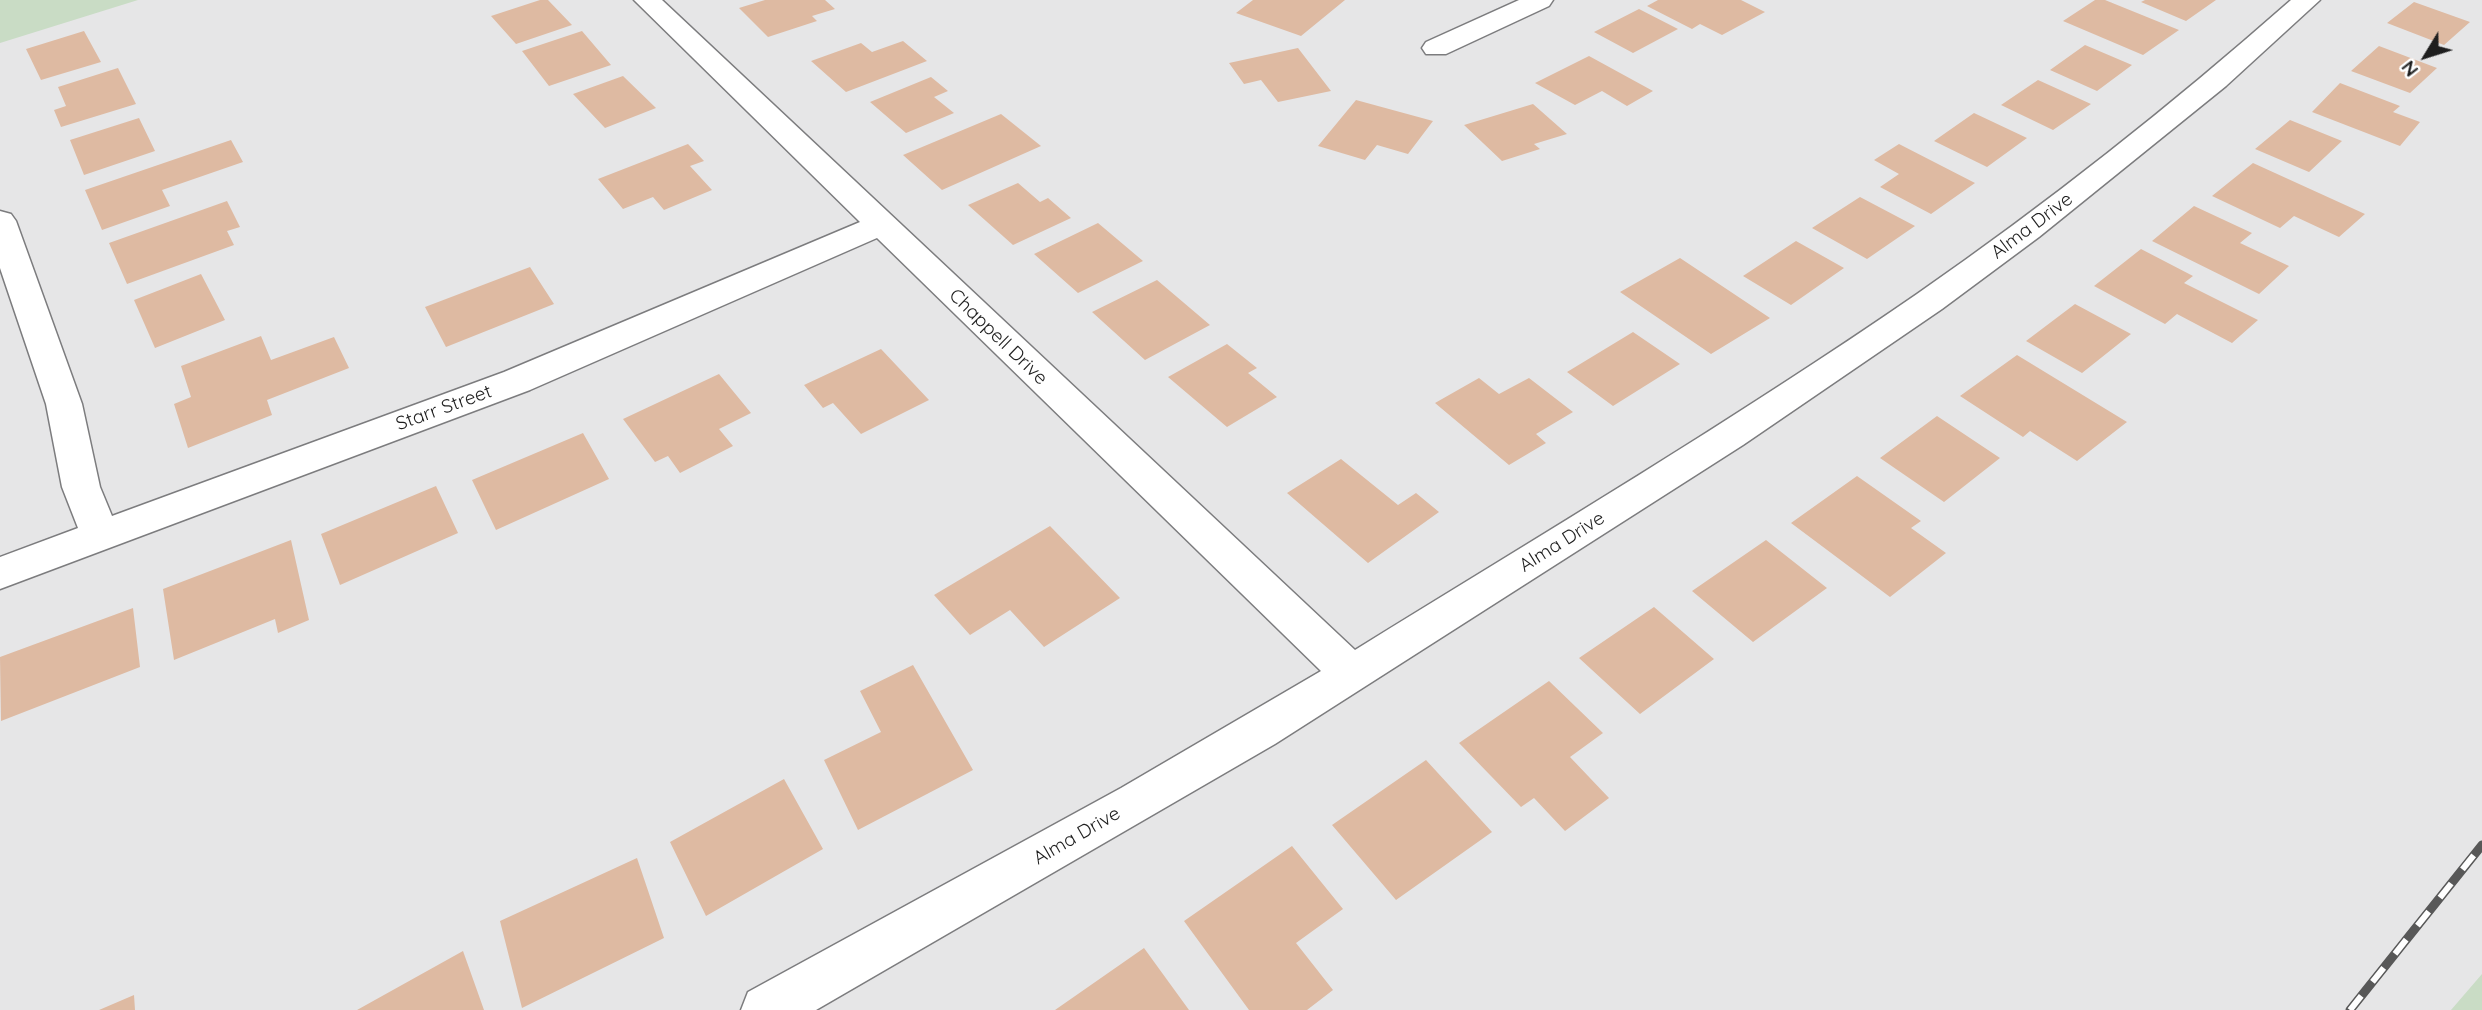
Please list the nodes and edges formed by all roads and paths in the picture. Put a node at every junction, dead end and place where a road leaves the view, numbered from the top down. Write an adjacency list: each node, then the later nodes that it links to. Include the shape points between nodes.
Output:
1 (1540, 0): 4 (street)
2 (2307, 0): 9 (street, Alma Drive, via 2240,61 2044,218 1892,327 1689,464)
3 (652, 1): 6 (street, Chappell Drive)
4 (1436, 48)
5 (0, 221): 7 (street, via 64,404 81,487)
6 (880, 225): 7 (street, Starr Street, via 517,382); 9 (street, Chappell Drive)
7 (101, 536): 8 (street, Starr Street)
8 (0, 573)
9 (1351, 673): 10 (street, Alma Drive, via 1059,847)
10 (766, 1010)

